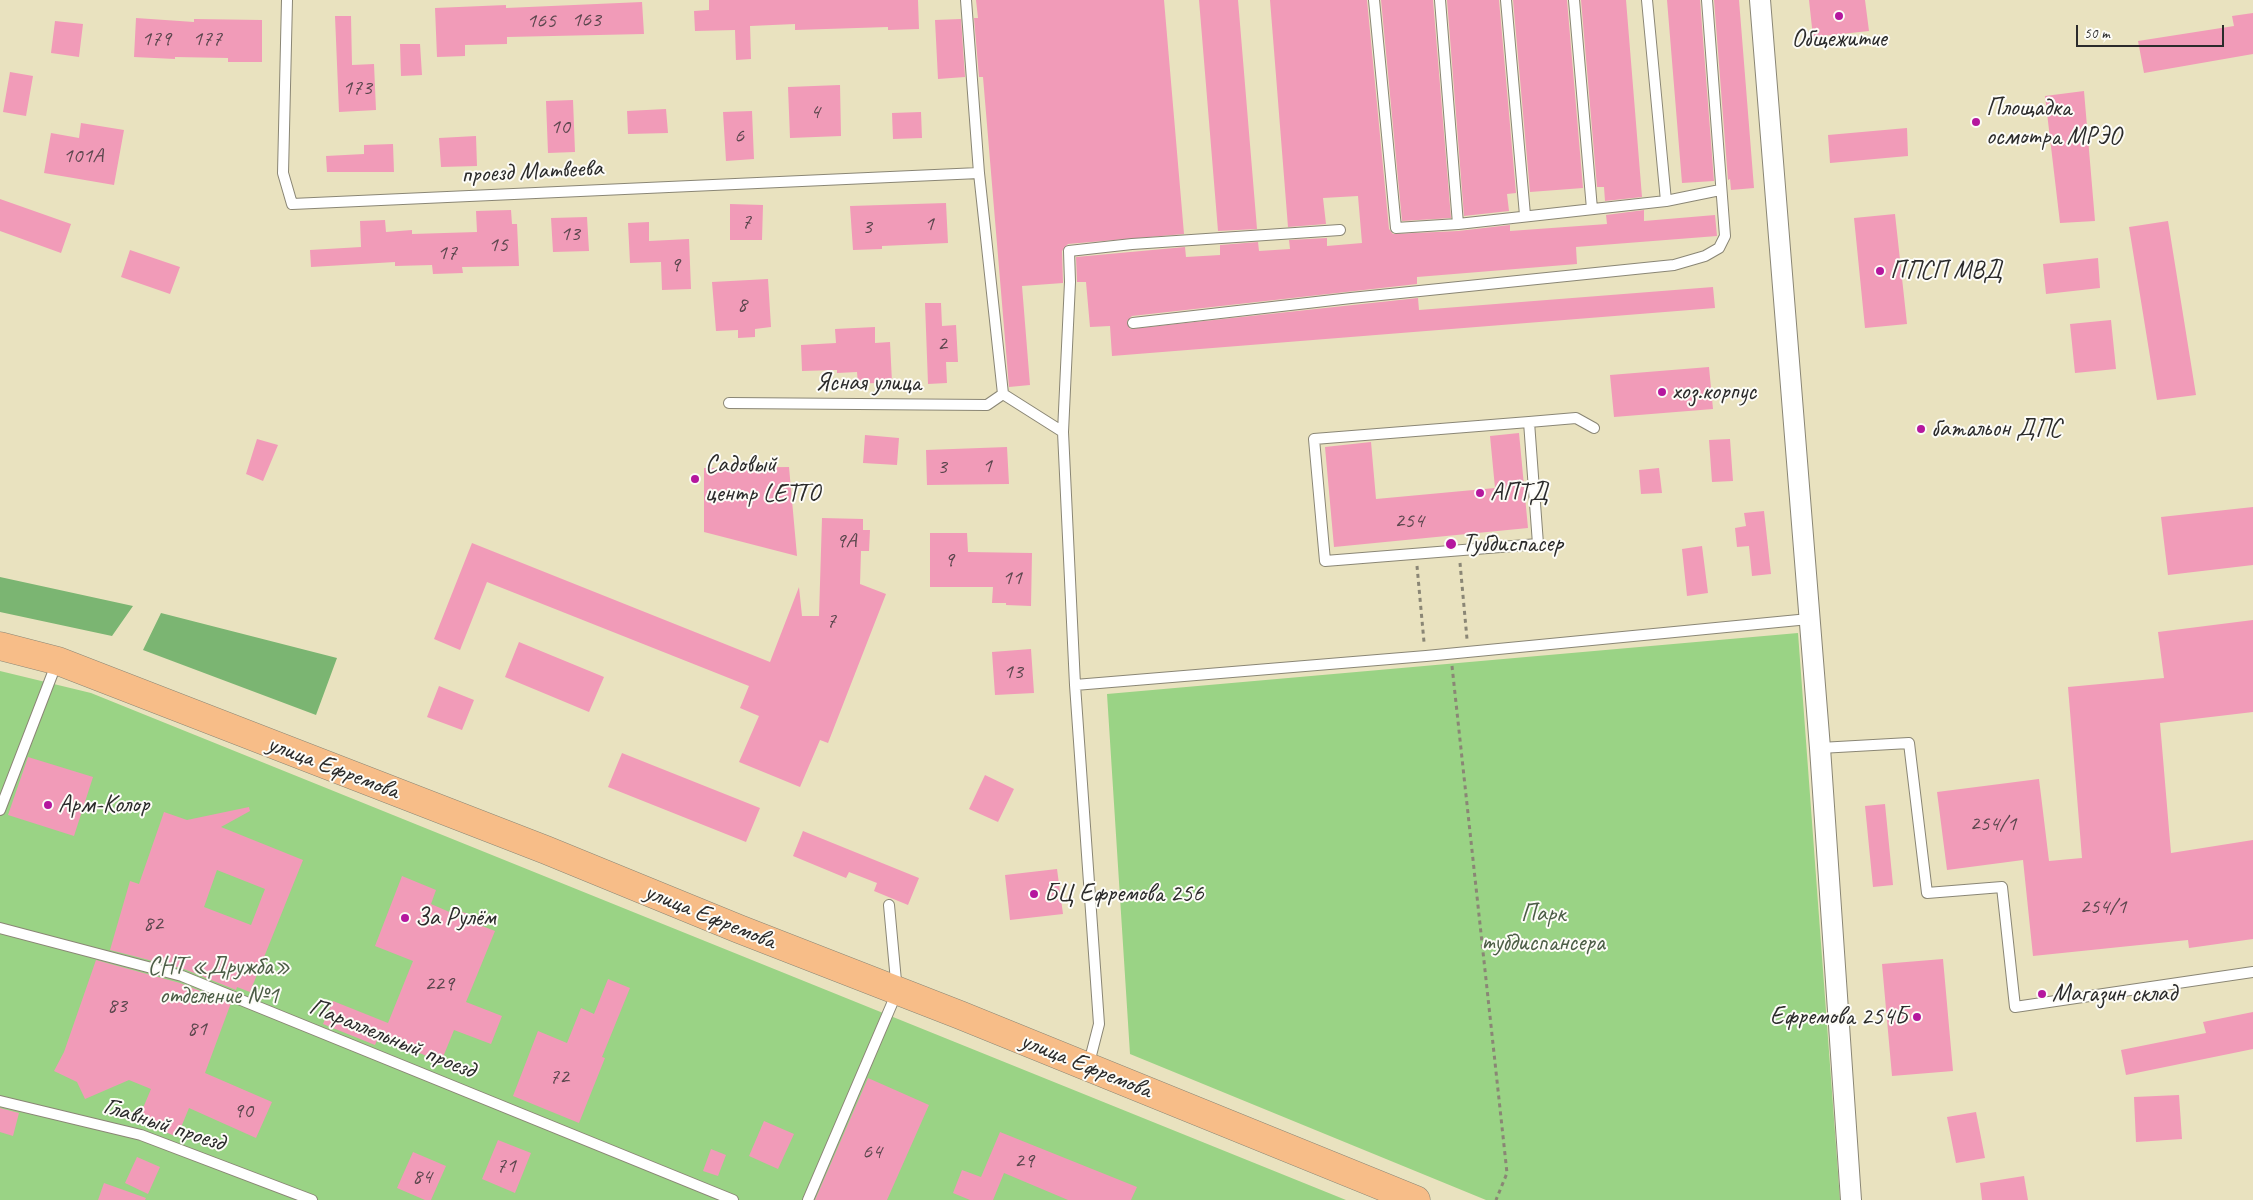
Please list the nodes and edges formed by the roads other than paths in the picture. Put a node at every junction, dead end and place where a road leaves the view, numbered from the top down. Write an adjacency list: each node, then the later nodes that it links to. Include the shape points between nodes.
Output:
1 (287, 0): 10 (lane, проезд Матвеева, via 283,173 292,204)
2 (966, 0): 10 (lane)
3 (1374, 0): 15 (lane, via 1396,228)
4 (1440, 0): 15 (lane)
5 (1506, 0): 14 (lane)
6 (1574, 0): 13 (lane)
7 (1647, 0): 12 (lane)
8 (1707, 0): 11 (lane)
9 (1760, 0): 23 (street)
10 (979, 173): 18 (lane)
11 (1720, 190): 12 (lane); 17 (lane, via 1724,236 1719,248 1705,256 1674,264)
12 (1666, 201): 13 (lane)
13 (1592, 209): 14 (lane)
14 (1525, 216): 15 (lane)
15 (1458, 224)
16 (1340, 230): 22 (lane, via 1069,251)
17 (1132, 323)
18 (1003, 394): 19 (lane, Ясная улица, via 987,405); 22 (lane)
19 (729, 403)
20 (1529, 422): 20 (lane, via 1314,439 1325,561 1538,544); 21 (lane, via 1576,418)
21 (1594, 428)
22 (1063, 432): 26 (lane)
23 (1809, 619): 26 (lane); 27 (street)
24 (0, 646): 25 (main road, улица Ефремова)
25 (58, 661): 28 (lane); 32 (main road, улица Ефремова, via 546,850)
26 (1075, 686): 33 (lane, via 1099,1024)
27 (1820, 748): 31 (lane, via 1909,743 1927,893 2002,887 2015,1007); 39 (street)
28 (0, 810)
29 (890, 905): 32 (lane)
30 (0, 928): 36 (lane, Параллельный проезд, via 182,976)
31 (2253, 972)
32 (897, 992): 33 (main road, улица Ефремова); 37 (lane)
33 (1088, 1067): 38 (main road, улица Ефремова)
34 (0, 1101): 35 (lane, Главный проезд, via 141,1135)
35 (312, 1200)
36 (733, 1200)
37 (808, 1200)
38 (1416, 1200)
39 (1851, 1200)

